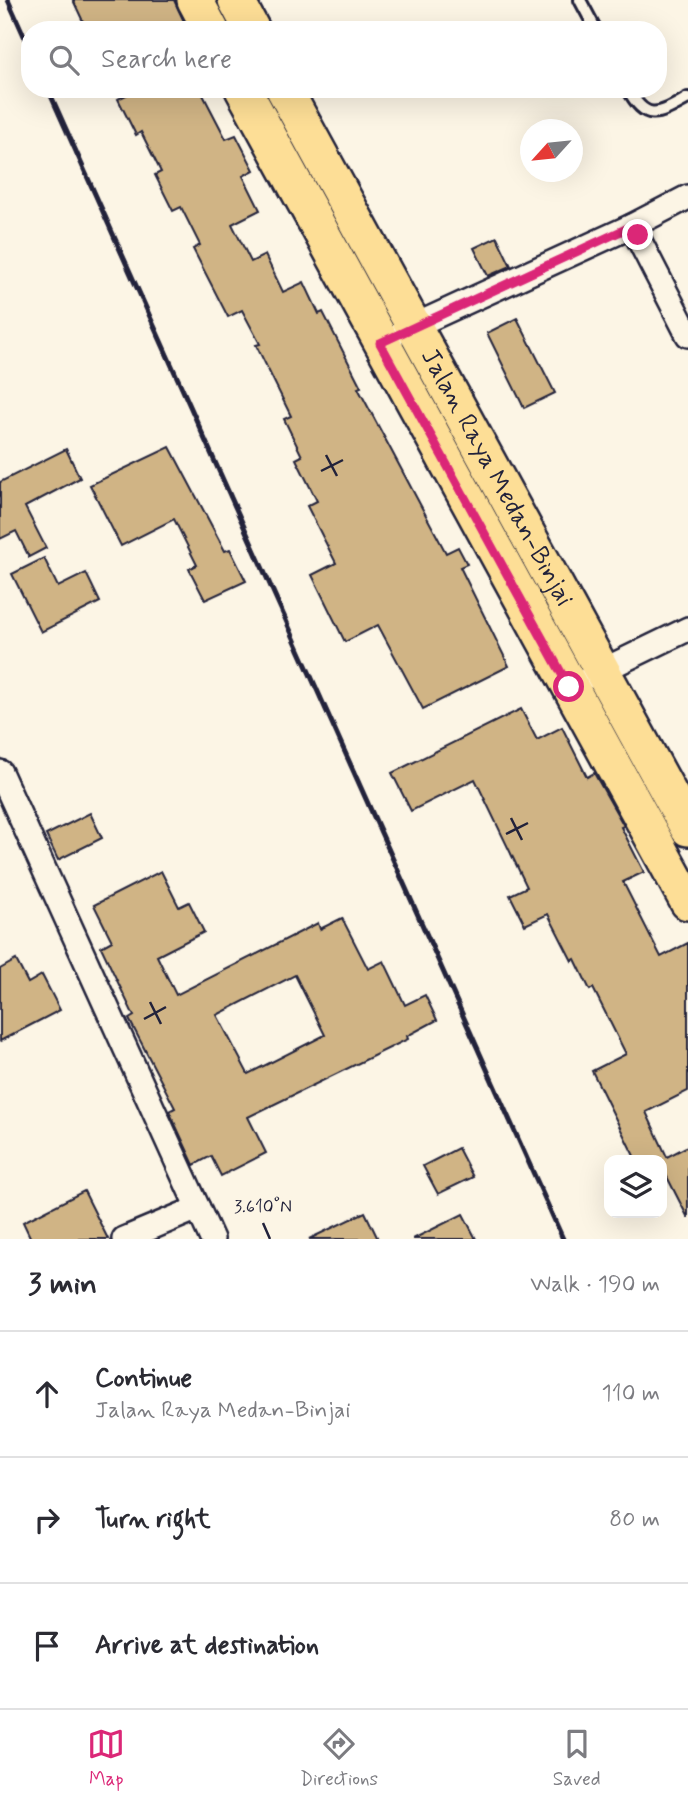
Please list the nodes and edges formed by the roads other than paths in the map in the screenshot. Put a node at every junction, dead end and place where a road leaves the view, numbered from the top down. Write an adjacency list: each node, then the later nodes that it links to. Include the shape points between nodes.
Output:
1 (195, 0): 4 (main road)
2 (236, 0): 5 (main road)
3 (580, 0): 6 (lane)
4 (206, 21)
5 (247, 21)
6 (591, 21)
7 (248, 98): 15 (main road, Jalan Raya Medan-Binjai)
8 (289, 98): 13 (main road, Jalan Raya Medan-Binjai)
9 (632, 98): 10 (lane, via 646,113 659,114)
10 (688, 98)
11 (688, 197): 12 (street)
12 (632, 226): 13 (street); 14 (street)
13 (413, 326): 15 (street); 17 (main road, Jalan Raya Medan-Binjai)
14 (688, 335)
15 (380, 343): 18 (main road, Jalan Raya Medan-Binjai)
16 (688, 629): 17 (street)
17 (602, 670): 18 (street); 20 (main road, Jalan Raya Medan-Binjai)
18 (569, 687): 21 (main road, Jalan Raya Medan-Binjai)
19 (0, 772): 22 (street)
20 (688, 828)
21 (688, 901)
22 (198, 1208): 23 (street); 24 (street)
23 (124, 1239)
24 (212, 1239)

